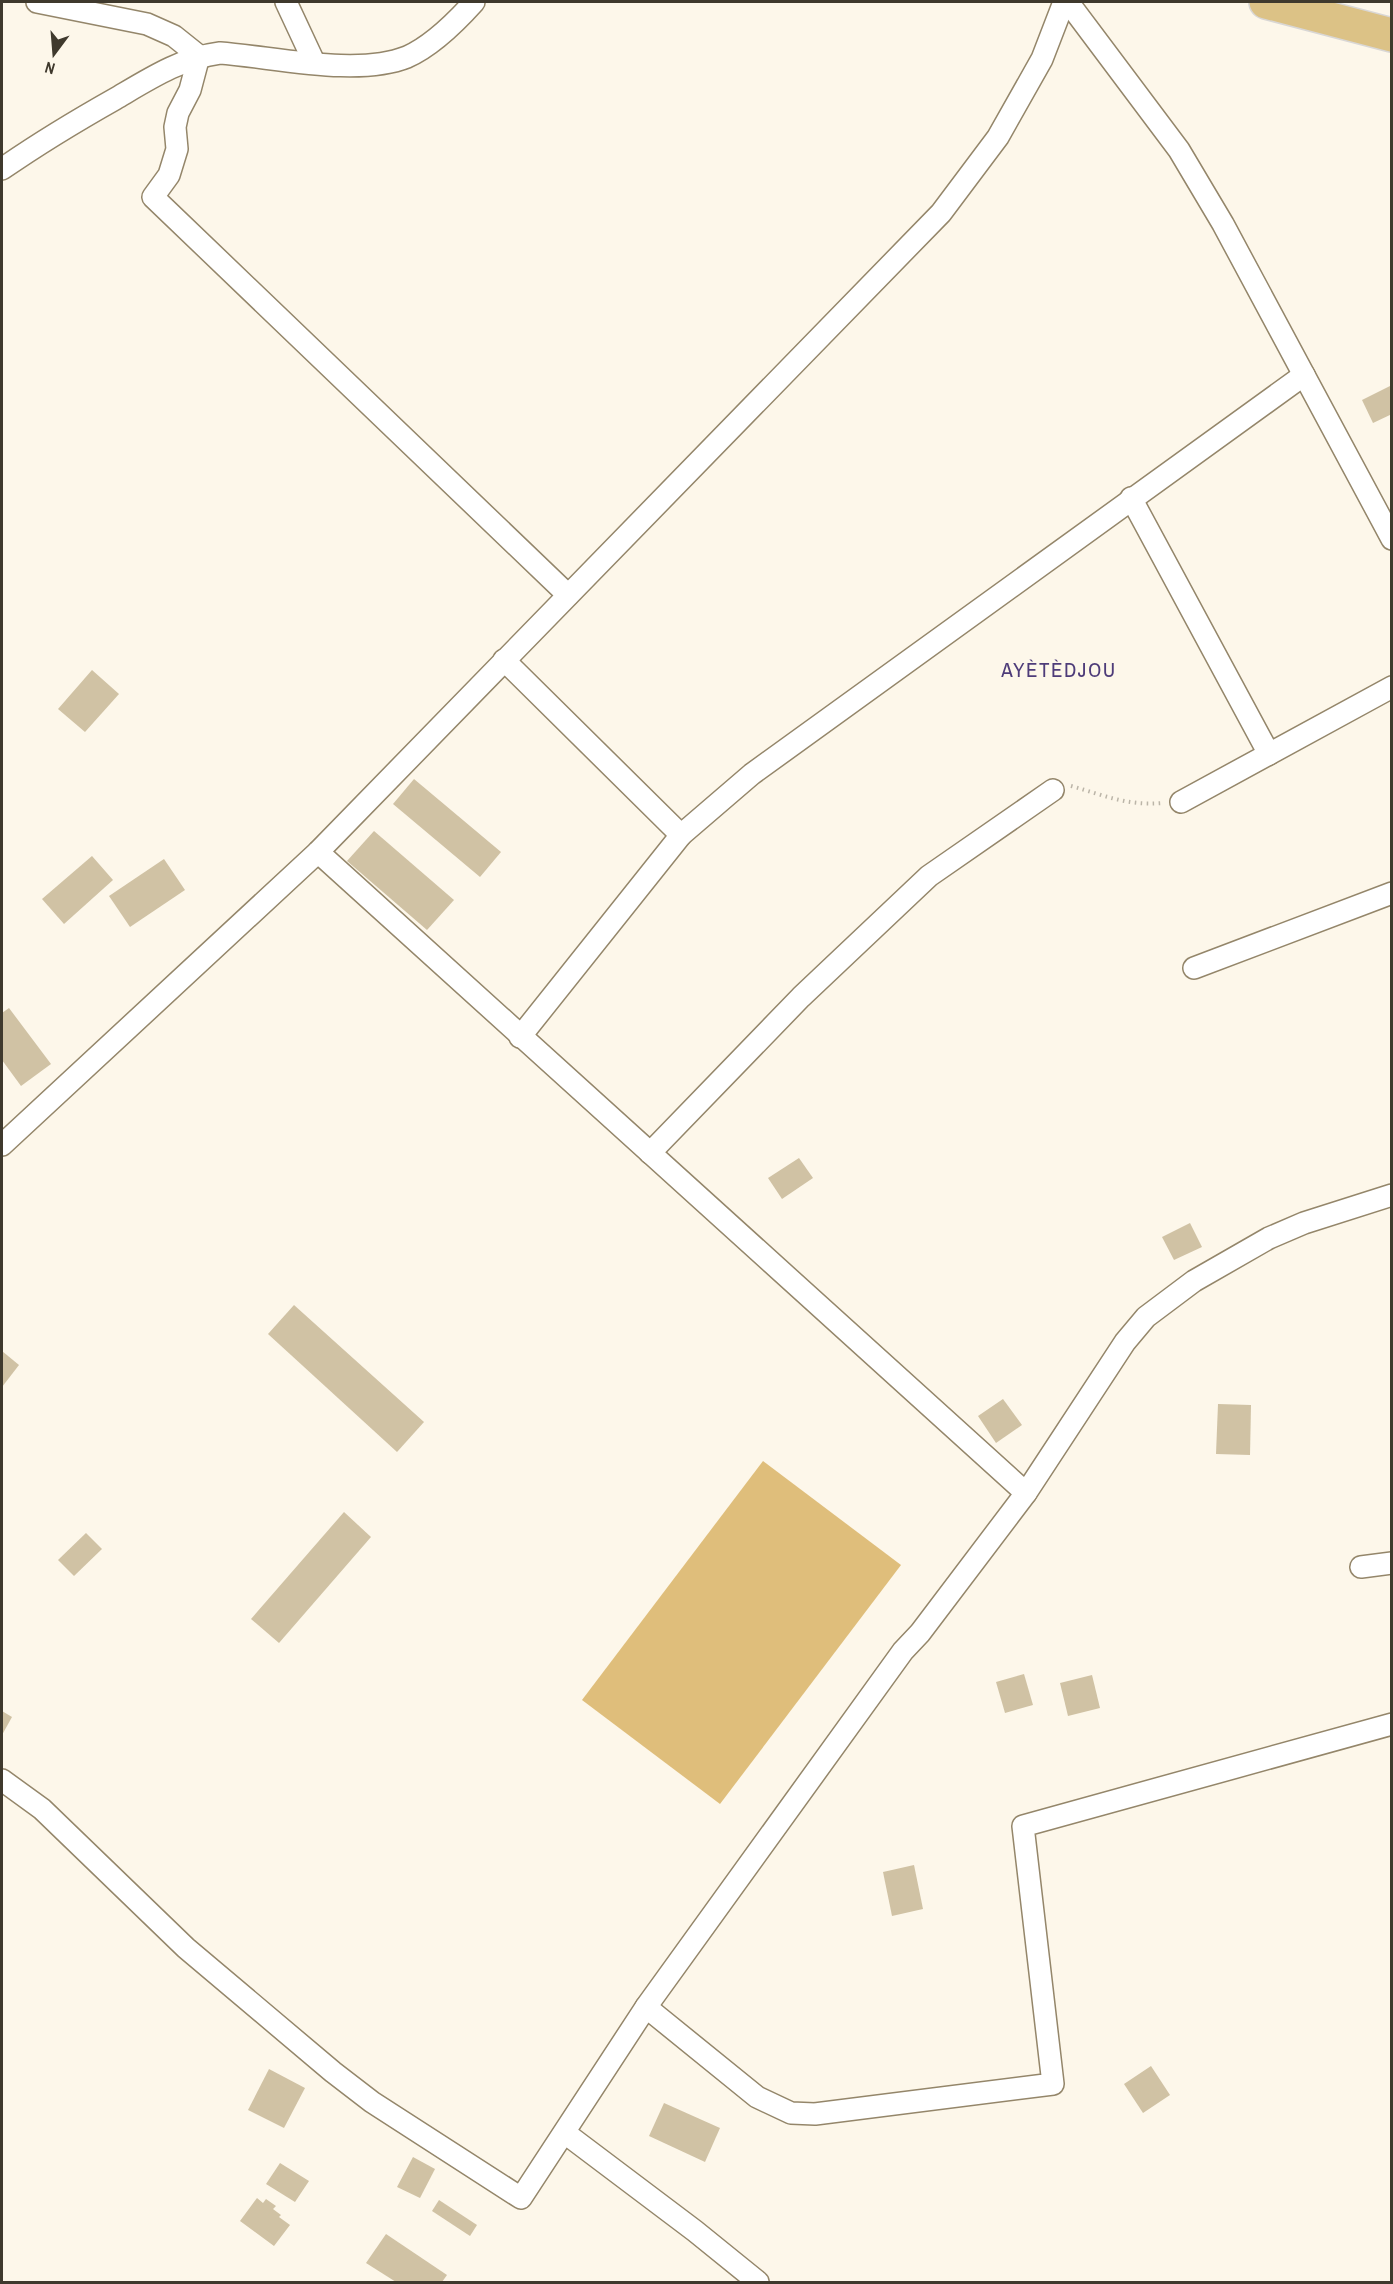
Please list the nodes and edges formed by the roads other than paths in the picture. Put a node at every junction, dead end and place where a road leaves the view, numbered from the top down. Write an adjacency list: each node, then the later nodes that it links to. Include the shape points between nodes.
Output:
1 (37, 2): 8 (street, via 147,24 174,36)
2 (286, 2): 9 (street)
3 (474, 2): 9 (street, via 458,20 409,56 369,67)
4 (1064, 2): 14 (street, via 1042,59 998,137 940,213)
5 (1068, 2): 11 (street, via 1179,150)
6 (1266, 2): 7 (main road)
7 (1392, 35)
8 (198, 56): 9 (street, via 220,54); 10 (street, via 167,69 59,131); 14 (street, via 190,90 178,113 177,149 169,175 153,197)
9 (314, 62)
10 (2, 170)
11 (1304, 375): 12 (street); 13 (street)
12 (1131, 498): 17 (street); 20 (street, via 810,729)
13 (1392, 539)
14 (568, 595): 15 (street)
15 (504, 660): 20 (street); 21 (street)
16 (1392, 687): 17 (street)
17 (1269, 754): 19 (street)
18 (1053, 790): 26 (street, via 938,870 896,905)
19 (1181, 802)
20 (681, 835): 24 (street)
21 (318, 852): 24 (street); 25 (street)
22 (1392, 893): 23 (street)
23 (1194, 968)
24 (520, 1037): 26 (street)
25 (2, 1145)
26 (650, 1153): 28 (street)
27 (1392, 1195): 28 (street, via 1304,1222 1269,1238 1194,1281 1146,1317 1125,1342)
28 (1026, 1493): 33 (street, via 903,1651)
29 (1392, 1563): 30 (street)
30 (1361, 1567)
31 (1392, 1724): 33 (street, via 1023,1826 1053,2084 815,2114 791,2113 757,2097)
32 (2, 1779): 34 (street, via 42,1809 186,1948 353,2088 521,2198)
33 (646, 2007): 34 (street)
34 (565, 2133): 35 (street)
35 (758, 2283)

